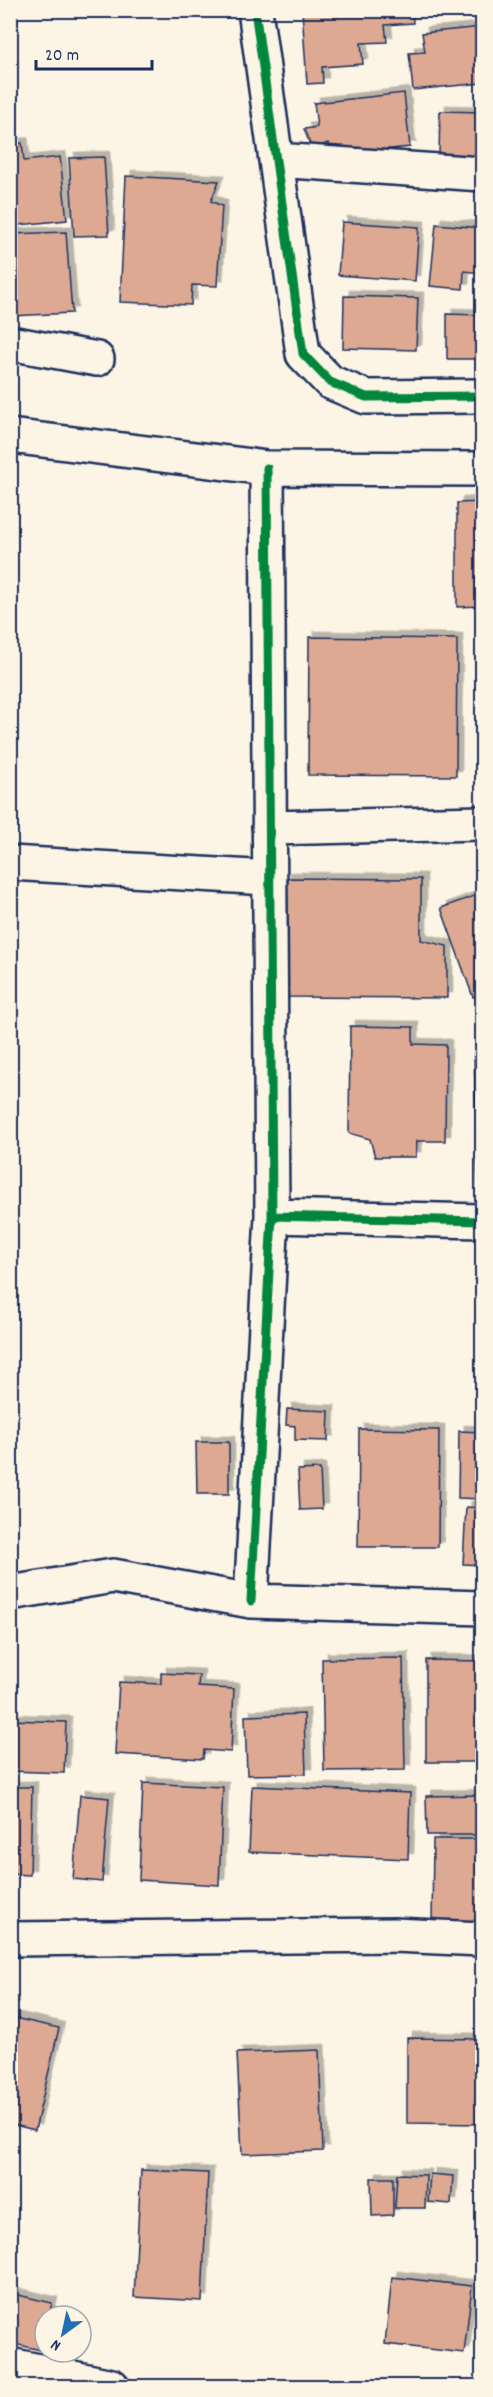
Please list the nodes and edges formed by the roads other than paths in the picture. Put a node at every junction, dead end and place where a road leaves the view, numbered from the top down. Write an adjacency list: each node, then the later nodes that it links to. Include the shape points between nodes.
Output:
1 (255, 10): 2 (street)
2 (276, 160): 3 (street); 6 (street, via 303,354 330,382 366,397)
3 (483, 174)
4 (10, 343): 5 (street)
5 (97, 359)
6 (483, 396)
7 (10, 436): 8 (street)
8 (267, 468): 9 (street); 11 (street)
9 (483, 469)
10 (483, 823): 11 (street)
11 (270, 828): 13 (street)
12 (10, 863): 13 (street)
13 (269, 878): 14 (street)
14 (273, 1216): 15 (street); 17 (street)
15 (483, 1221)
16 (10, 1593): 17 (street, via 113,1576)
17 (251, 1601): 18 (street)
18 (483, 1608)
19 (10, 1939): 20 (street, via 394,1935)
20 (483, 1939)
21 (10, 2365): 22 (street)
22 (112, 2386)

